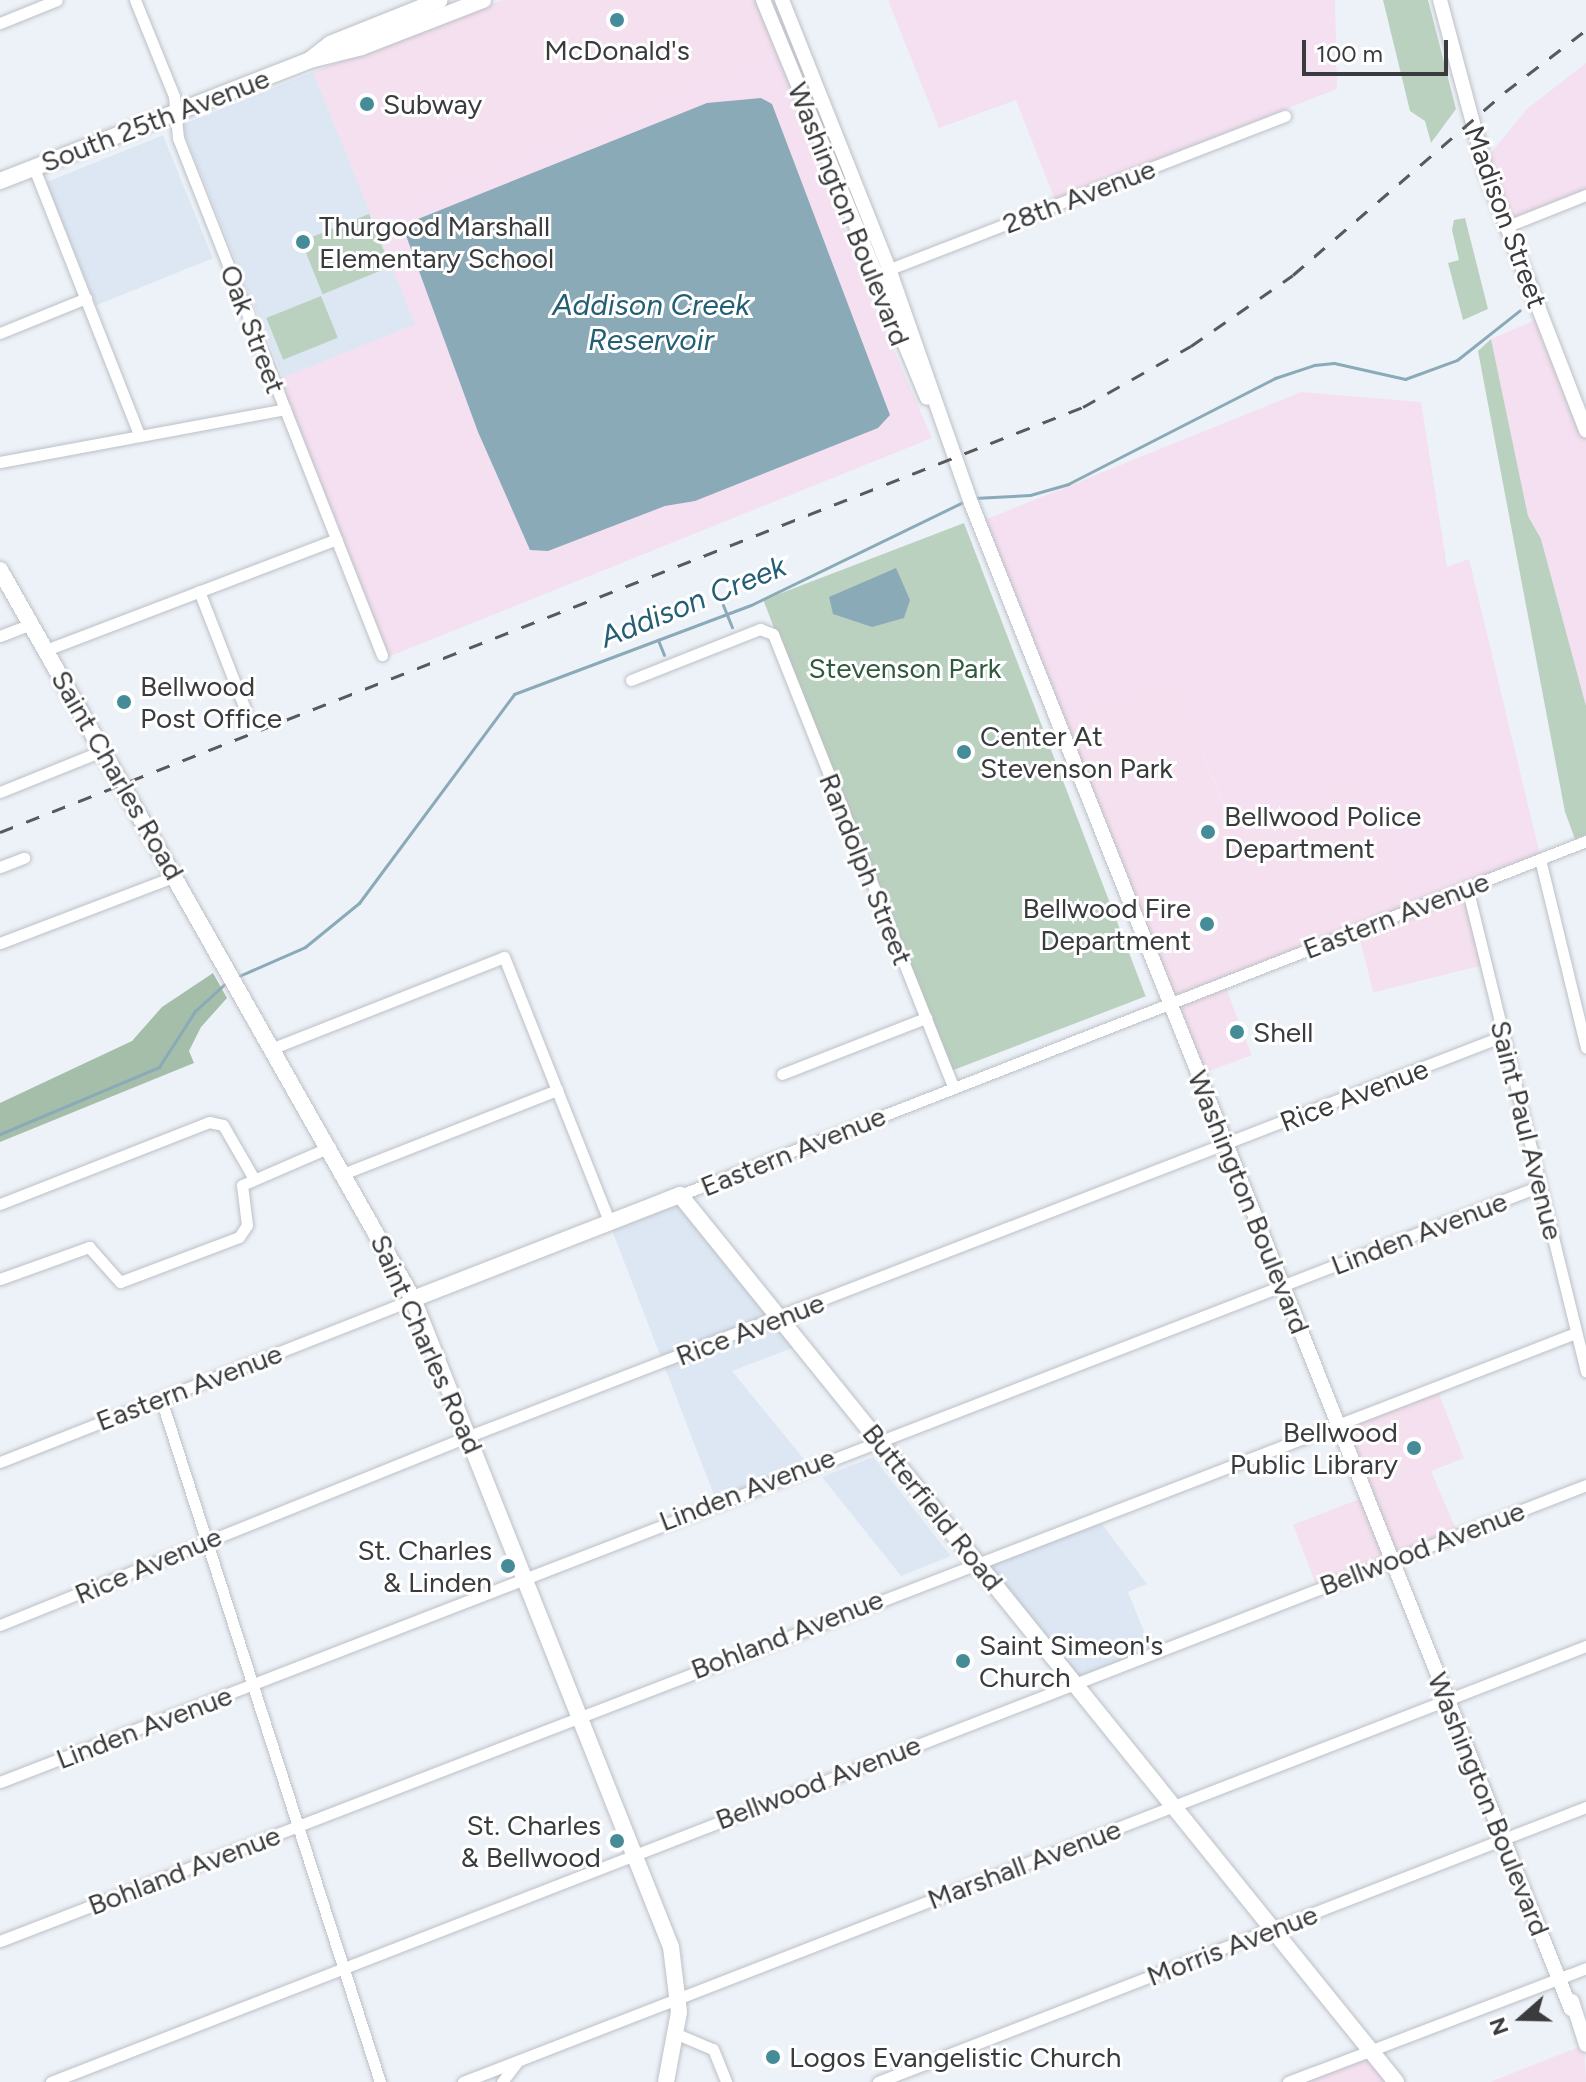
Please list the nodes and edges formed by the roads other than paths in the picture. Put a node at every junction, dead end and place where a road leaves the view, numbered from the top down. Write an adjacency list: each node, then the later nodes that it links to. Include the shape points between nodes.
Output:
1 (57, 0): 9 (street)
2 (135, 0): 11 (street, Oak Street)
3 (440, 0): 10 (main road, South 25th Avenue, via 330,44)
4 (483, 0): 8 (main road, South 25th Avenue)
5 (763, 0): 18 (street, Washington Boulevard)
6 (782, 0): 17 (street, Washington Boulevard)
7 (1440, 0): 16 (street, Madison Street)
8 (454, 5): 10 (main road, South 25th Avenue)
9 (0, 23)
10 (310, 60): 11 (main road, South 25th Avenue)
11 (176, 112): 13 (main road, South 25th Avenue); 21 (street, Oak Street, via 178,138)
12 (1285, 116): 17 (street, 28th Avenue)
13 (34, 168): 14 (main road, South 25th Avenue); 19 (street)
14 (0, 181)
15 (1586, 195): 16 (street)
16 (1505, 227): 23 (street, Madison Street)
17 (889, 269): 18 (street, 28th Avenue); 22 (street, Washington Boulevard)
18 (873, 275): 22 (street, Washington Boulevard)
19 (86, 298): 20 (street); 24 (street)
20 (0, 333)
21 (285, 409): 24 (street); 26 (street, Oak Street)
22 (941, 425): 44 (street, Washington Boulevard)
23 (1586, 430)
24 (139, 434): 25 (street)
25 (0, 462)
26 (336, 539): 28 (street); 32 (street, Oak Street)
27 (0, 570): 29 (main road, Saint Charles Road)
28 (199, 591): 31 (street); 34 (street)
29 (31, 624): 30 (street); 31 (main road, Saint Charles Road)
30 (0, 636)
31 (46, 650): 35 (main road, Saint Charles Road)
32 (382, 655)
33 (631, 680): 45 (street, Randolph Street, via 760,629 773,634)
34 (245, 709)
35 (104, 750): 36 (street); 41 (main road, Saint Charles Road)
36 (0, 792)
37 (1586, 841): 39 (street, Eastern Avenue)
38 (24, 858): 40 (street)
39 (1540, 859): 42 (street, Eastern Avenue); 47 (street)
40 (0, 867)
41 (175, 876): 43 (street); 48 (main road, Saint Charles Road)
42 (1467, 887): 44 (street, Eastern Avenue); 46 (street, Saint Paul Avenue)
43 (0, 943)
44 (1170, 1003): 50 (street, Eastern Avenue); 52 (street, Washington Boulevard)
45 (926, 1018): 49 (street); 50 (street, Randolph Street)
46 (1503, 1036): 52 (street, Rice Avenue); 56 (street, Saint Paul Avenue)
47 (1586, 1047)
48 (273, 1048): 51 (street, via 504,957); 53 (main road, Saint Charles Road)
49 (782, 1074)
50 (953, 1087): 57 (street, Eastern Avenue)
51 (557, 1090): 54 (street); 59 (street)
52 (1226, 1145): 61 (street, Washington Boulevard); 63 (street, Rice Avenue)
53 (330, 1147): 54 (main road, Saint Charles Road); 55 (street)
54 (345, 1173): 62 (main road, Saint Charles Road)
55 (254, 1179): 58 (street, via 223,1125 209,1122); 60 (street, via 239,1191 247,1225 239,1237 120,1282 89,1247)
56 (1540, 1186): 61 (street, Linden Avenue); 64 (street, Saint Paul Avenue)
57 (680, 1195): 59 (main road, Eastern Avenue); 63 (main road, Butterfield Road)
58 (0, 1204)
59 (610, 1223): 62 (main road, Eastern Avenue)
60 (0, 1279)
61 (1282, 1286): 67 (street, Washington Boulevard); 69 (street, Linden Avenue)
62 (413, 1299): 66 (street, Eastern Avenue); 68 (main road, Saint Charles Road)
63 (779, 1318): 68 (street, Rice Avenue); 69 (main road, Butterfield Road)
64 (1576, 1333): 65 (street, Saint Paul Avenue); 67 (street, Bohland Avenue)
65 (1586, 1372)
66 (161, 1399): 70 (street, Eastern Avenue); 72 (street)
67 (1339, 1427): 73 (street, Washington Boulevard); 74 (street, Bohland Avenue)
68 (469, 1436): 72 (street, Rice Avenue); 75 (main road, Saint Charles Road)
69 (880, 1440): 74 (main road, Butterfield Road); 75 (street, Linden Avenue)
70 (0, 1462)
71 (1586, 1485): 73 (street, Bellwood Avenue)
72 (206, 1540): 76 (street, Rice Avenue, via 194,1550); 79 (street)
73 (1391, 1560): 78 (street, Bellwood Avenue); 80 (street, Washington Boulevard)
74 (978, 1563): 78 (main road, Butterfield Road); 81 (street, Bohland Avenue)
75 (525, 1576): 79 (street, Linden Avenue); 81 (main road, Saint Charles Road)
76 (0, 1625)
77 (1586, 1646): 80 (street, Marshall Avenue)
78 (1074, 1683): 83 (main road, Butterfield Road); 87 (street, Bellwood Avenue)
79 (251, 1685): 82 (street, Linden Avenue); 85 (street)
80 (1447, 1699): 83 (street, Marshall Avenue); 86 (street, Washington Boulevard)
81 (581, 1715): 85 (street, Bohland Avenue); 87 (main road, Saint Charles Road)
82 (0, 1782)
83 (1174, 1806): 88 (main road, Butterfield Road); 93 (street, Marshall Avenue)
84 (1586, 1807): 86 (street, Morris Avenue)
85 (297, 1826): 89 (street, Bohland Avenue); 91 (street)
86 (1503, 1840): 88 (street, Morris Avenue); 92 (street, Washington Boulevard)
87 (635, 1853): 91 (street, Bellwood Avenue); 93 (main road, Saint Charles Road, via 671,1947)
88 (1273, 1929): 96 (main road, Butterfield Road); 104 (street, Morris Avenue)
89 (0, 1941)
90 (1586, 1968): 92 (street)
91 (343, 1969): 98 (street, Bellwood Avenue); 99 (street)
92 (1559, 1978): 95 (street, Washington Boulevard); 96 (street)
93 (678, 1998): 94 (main road, Saint Charles Road); 97 (street, Marshall Avenue)
94 (677, 2034): 102 (main road, Saint Charles Road); 103 (street, via 713,2049)
95 (1586, 2045)
96 (1370, 2050): 105 (street); 106 (main road, Butterfield Road)
97 (518, 2061): 100 (street, Marshall Avenue); 101 (street)
98 (51, 2082)
99 (380, 2082)
100 (463, 2082)
101 (502, 2082)
102 (666, 2082)
103 (726, 2082)
104 (878, 2082)
105 (1288, 2082)
106 (1396, 2082)

